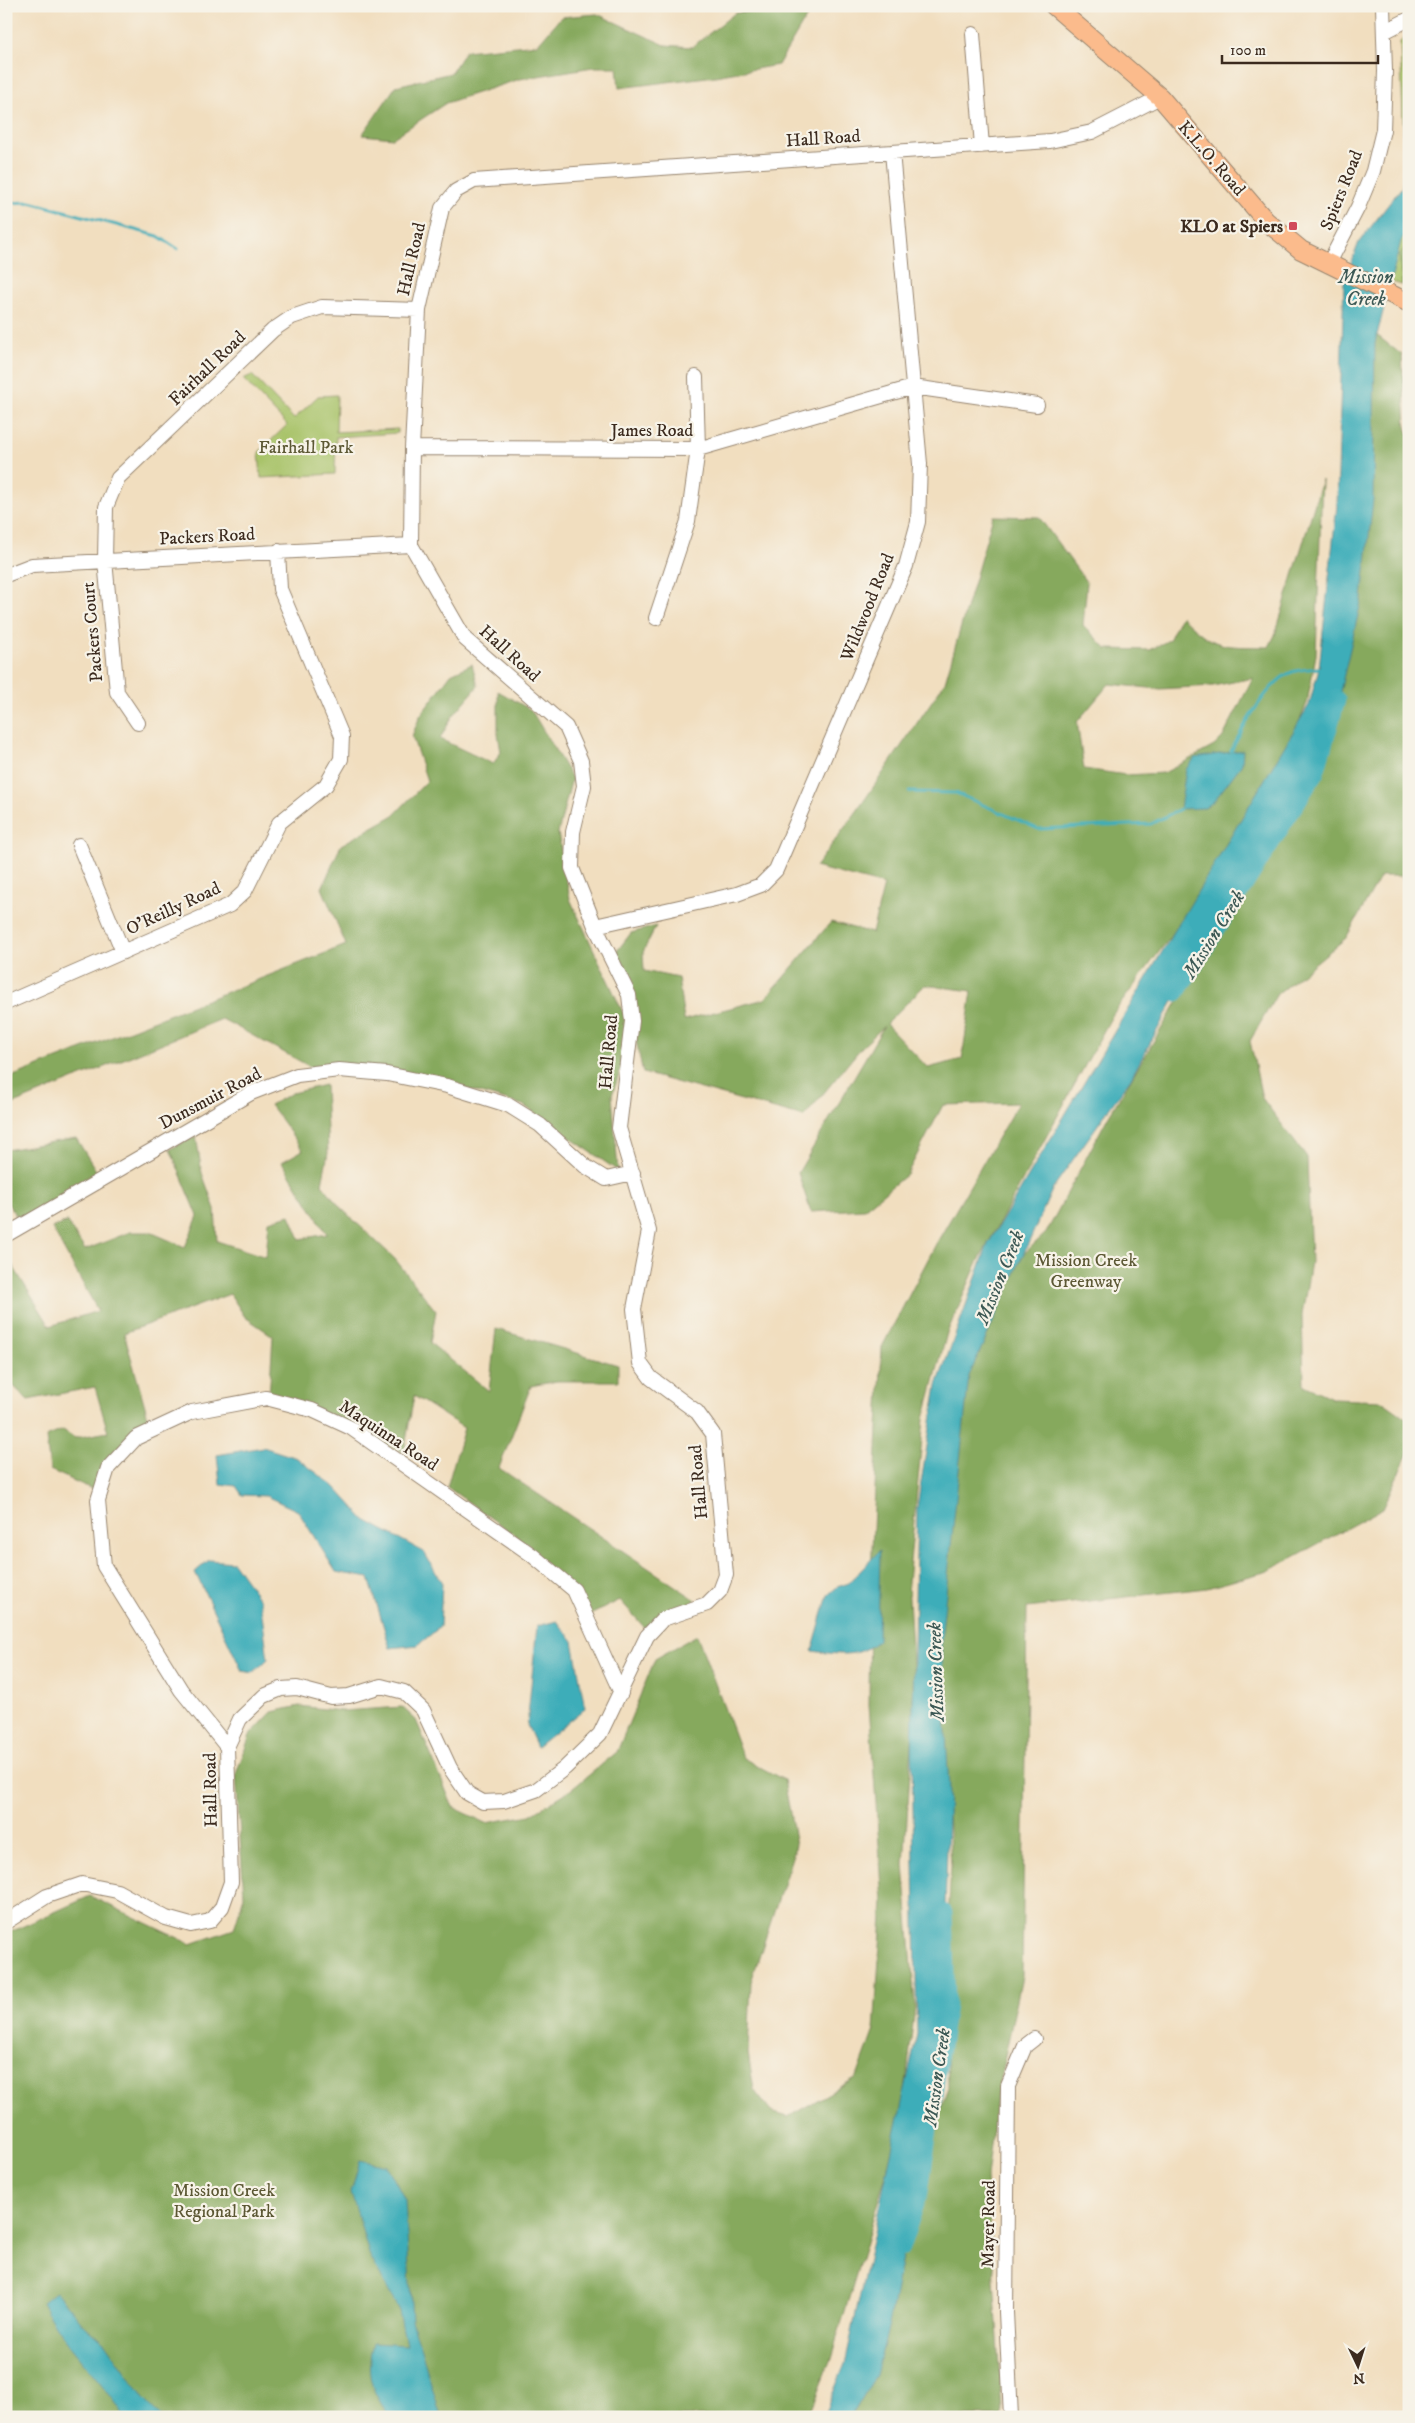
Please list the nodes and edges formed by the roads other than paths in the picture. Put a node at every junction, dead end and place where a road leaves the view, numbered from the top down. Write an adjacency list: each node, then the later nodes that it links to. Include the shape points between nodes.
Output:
1 (1054, 6): 6 (main road, K.L.O. Road)
2 (1383, 6): 4 (street, Spiers Road)
3 (1409, 19): 4 (street)
4 (1384, 32): 9 (street, Spiers Road, via 1383,130 1365,189)
5 (973, 34): 7 (street)
6 (1160, 97): 7 (street, Hall Road, via 1092,132 1050,142); 9 (main road, K.L.O. Road, via 1266,221 1301,250)
7 (982, 146): 8 (street, Hall Road)
8 (892, 152): 11 (street, Hall Road, via 474,181 456,191 442,208); 13 (street, Wildwood Road)
9 (1328, 265): 10 (main road, K.L.O. Road)
10 (1409, 303)
11 (419, 310): 15 (street, Hall Road); 19 (street, Fairhall Road, via 322,307 292,317 273,330 118,478 106,507)
12 (696, 377): 16 (street)
13 (913, 387): 14 (street); 16 (street, James Road); 24 (street, Wildwood Road, via 920,464 918,522 906,566 776,870 761,885 737,894)
14 (1037, 405)
15 (412, 448): 16 (street, James Road); 17 (street, Hall Road)
16 (698, 449): 21 (street, via 688,521)
17 (411, 545): 18 (street, Packers Road); 24 (street, Hall Road, via 465,639 566,727 581,761 584,786 573,832 572,868)
18 (278, 551): 19 (street, Packers Road); 25 (street, O'Reilly Road, via 280,589 342,736 341,759 326,785 280,823 246,891 230,905)
19 (105, 560): 20 (street, Packers Road, via 32,565); 22 (street, Packers Court, via 117,692)
20 (6, 575)
21 (656, 618)
22 (138, 724)
23 (79, 845): 25 (street)
24 (595, 926): 27 (street, Hall Road, via 629,995 632,1021 619,1128)
25 (123, 952): 26 (street, O'Reilly Road)
26 (6, 1003)
27 (633, 1173): 28 (street, Dunsmuir Road, via 606,1179 585,1166 540,1125 508,1105 447,1086 387,1074 339,1070 298,1075 252,1093); 29 (street, Hall Road, via 649,1231 634,1309 640,1362 652,1378 697,1412 713,1434 726,1575 720,1591 707,1604 662,1619 646,1636)
28 (6, 1235)
29 (621, 1693): 30 (street, Hall Road, via 600,1734 565,1768 536,1790 504,1801 483,1802 467,1793 450,1768 423,1710 404,1692 381,1686 349,1696 331,1697 297,1688 281,1689 264,1696 240,1719); 30 (street, Maquinna Road, via 574,1590 532,1554 351,1428 312,1410 266,1398 192,1412 136,1438 108,1468 98,1500 104,1566 181,1690)
30 (227, 1747): 31 (street, Hall Road, via 231,1882 222,1907 210,1922 191,1925 166,1918 118,1890 82,1884 47,1896)
31 (6, 1922)
32 (1034, 2039): 33 (street, Mayer Road, via 1025,2046 1008,2086 1006,2312)
33 (1010, 2417)

